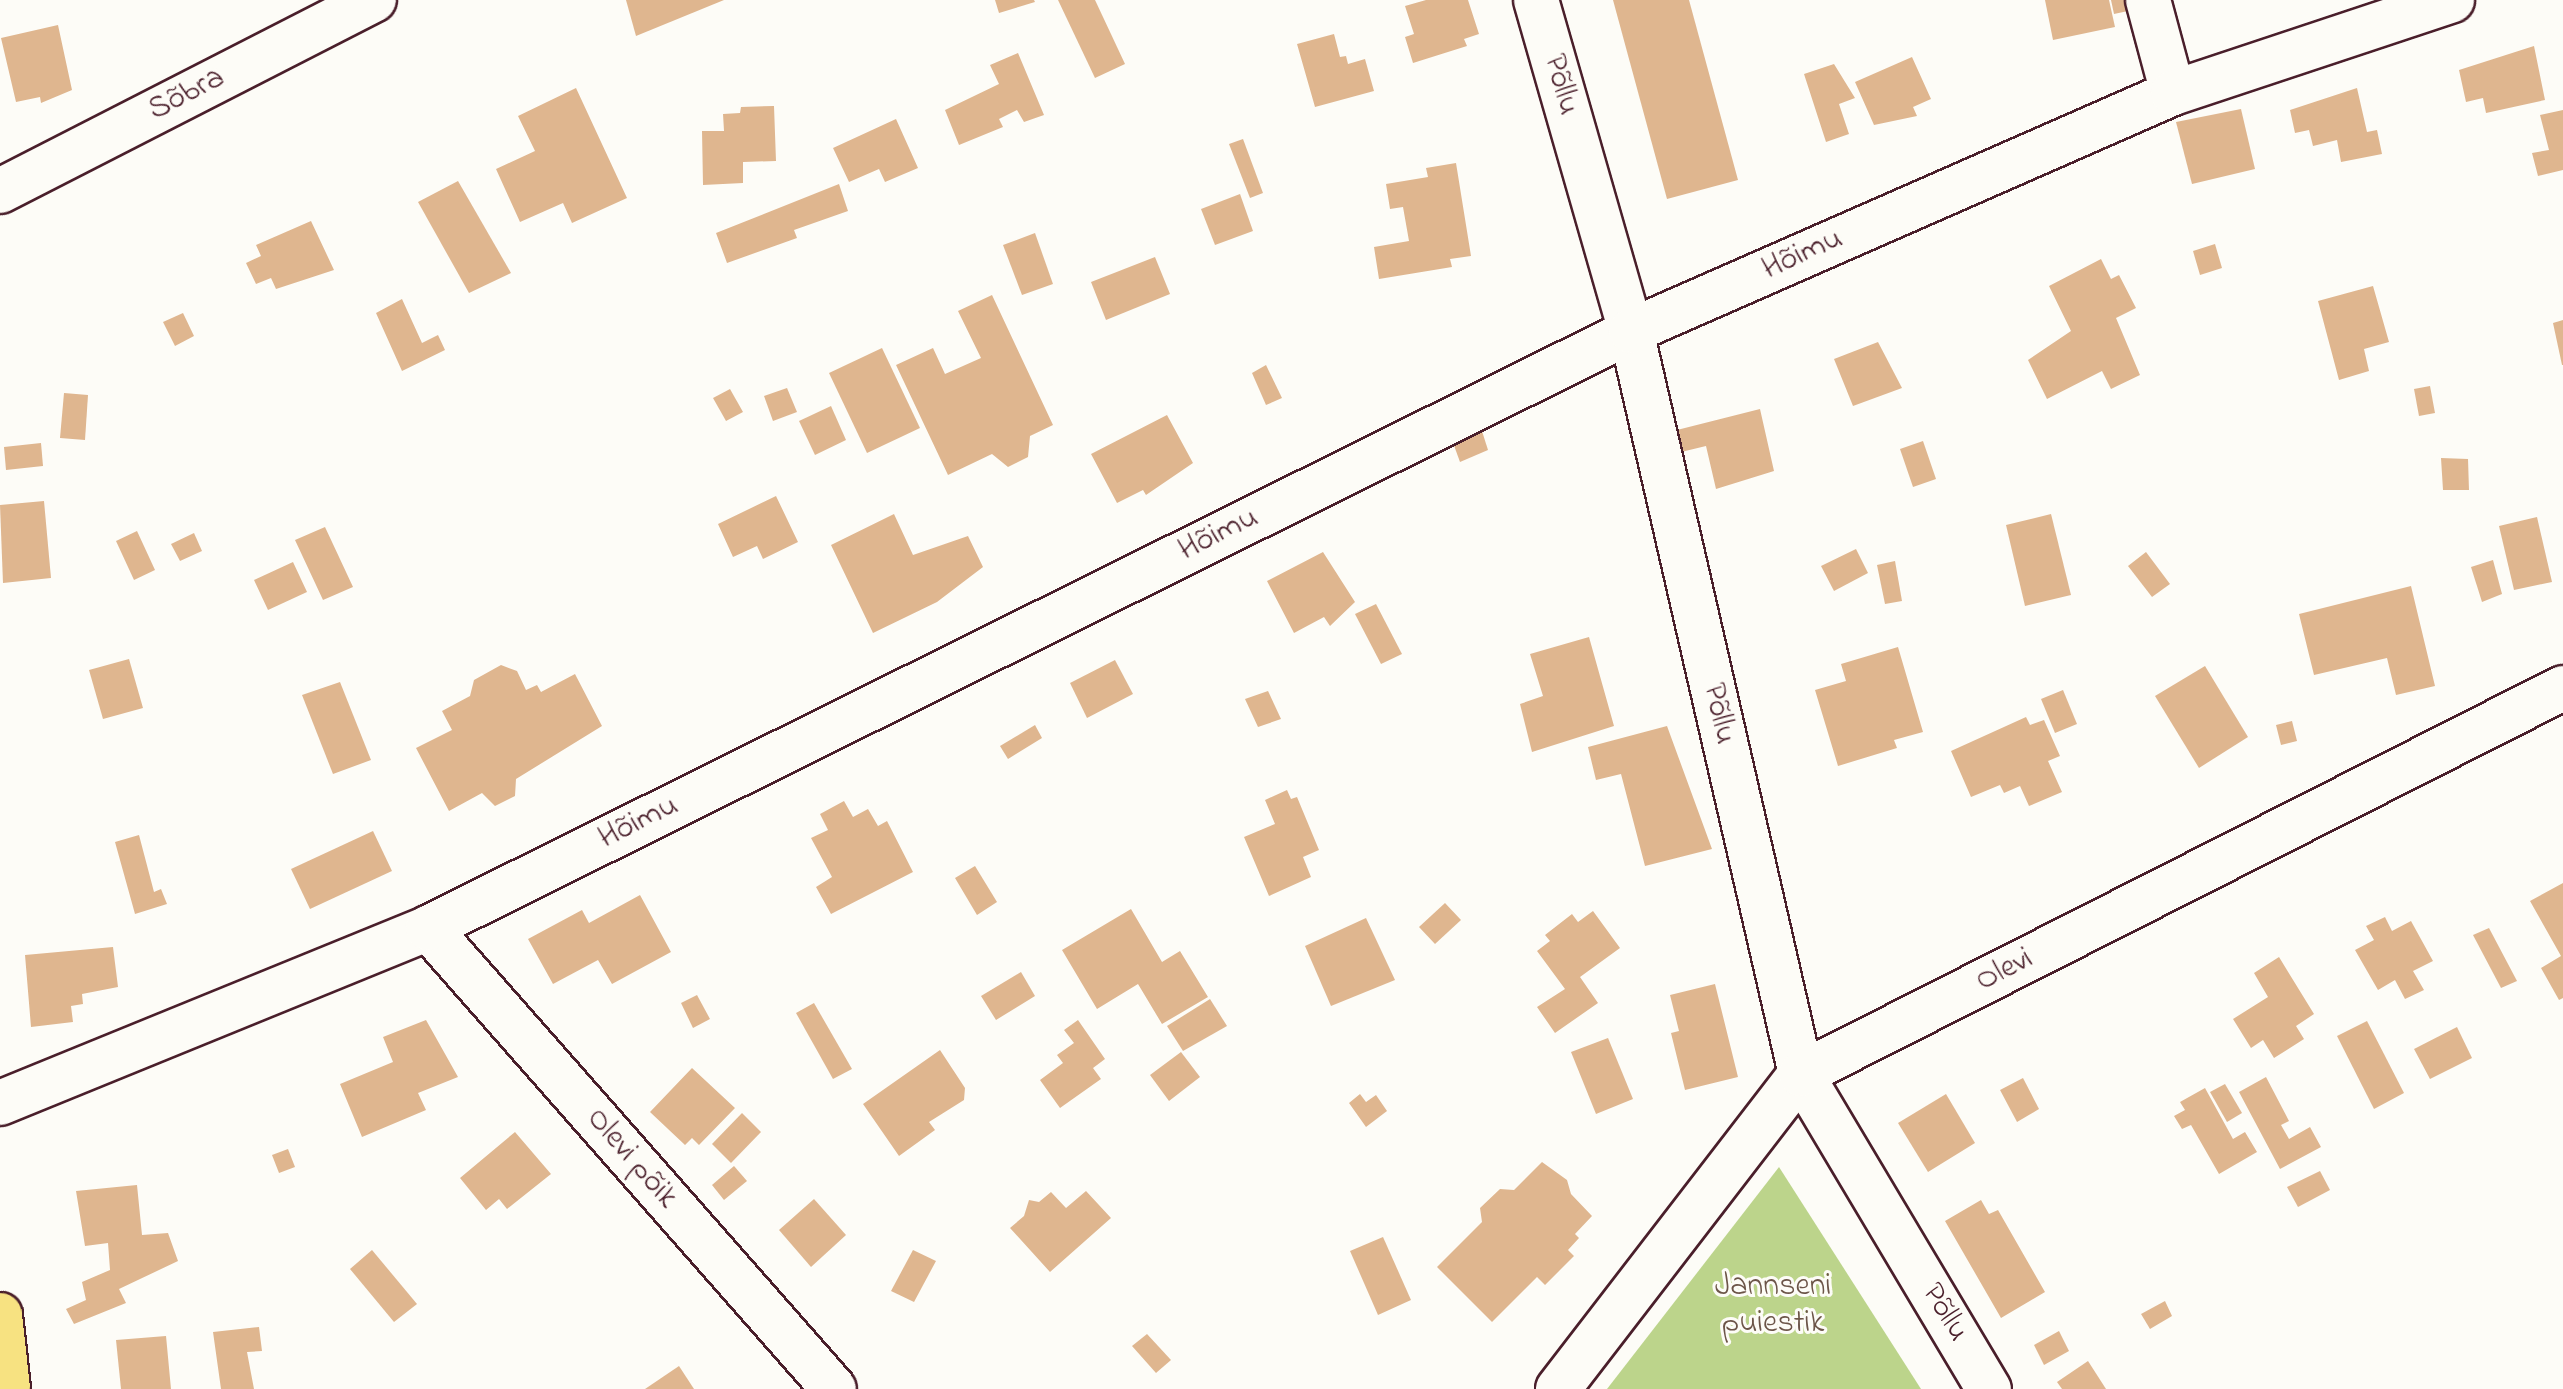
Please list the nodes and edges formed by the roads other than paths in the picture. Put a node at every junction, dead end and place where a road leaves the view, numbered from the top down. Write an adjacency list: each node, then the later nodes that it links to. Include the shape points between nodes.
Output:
1 (374, 0): 6 (street, Sõbra)
2 (1536, 0): 7 (street, Põllu)
3 (2148, 0): 5 (street)
4 (2452, 0): 5 (street, Hõimu)
5 (2173, 93): 7 (street, Hõimu)
6 (0, 191)
7 (1631, 331): 9 (street, Hõimu); 10 (street, Põllu)
8 (2563, 688): 10 (street, Olevi)
9 (428, 928): 11 (street, Hõimu); 14 (street, Olevi põik)
10 (1801, 1074): 15 (street, Olevi); 16 (street, Põllu)
11 (0, 1103)
12 (0, 1315): 13 (highway)
13 (8, 1389)
14 (834, 1389)
15 (1558, 1389)
16 (1989, 1389)

